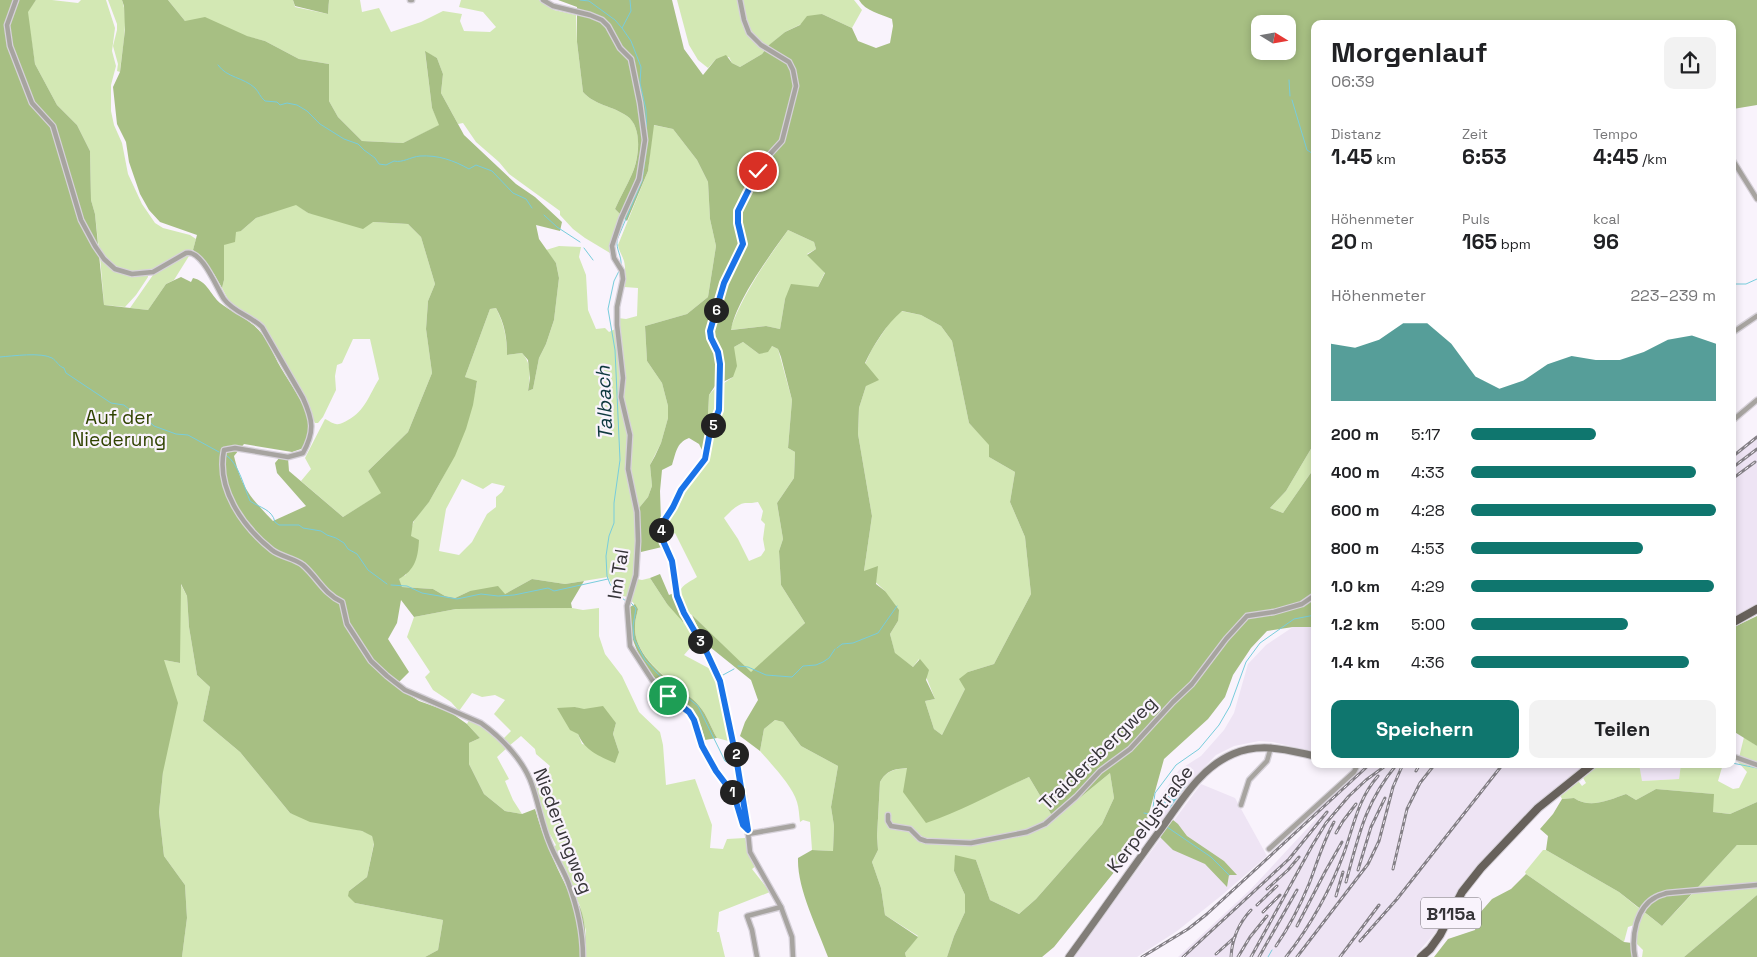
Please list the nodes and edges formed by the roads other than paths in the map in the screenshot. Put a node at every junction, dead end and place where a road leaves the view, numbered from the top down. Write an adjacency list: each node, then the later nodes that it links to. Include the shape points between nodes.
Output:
1 (16, 0): 26 (street, Niederungweg, via 7,26 10,46 32,103 53,126 81,220 104,259 115,269 152,275 186,253 193,252 213,278 225,301 257,322 308,409 312,427 303,453 288,457 235,448 224,450 225,485 239,515 273,551 298,561 324,589 342,602 347,624 371,661 387,676 405,690 481,724 512,751 532,784 553,853 568,880 580,923)
2 (543, 0): 22 (street, Im Tal, via 602,20 631,60 645,140 638,179 612,246 623,279 617,307 621,397 630,435 628,469 637,512 636,575 627,606 630,646 652,680 689,712 702,746 734,795)
3 (740, 0): 22 (street, Im Tal, via 749,33 761,45 789,62 795,94 782,141 761,164 738,211 743,244 724,283 710,331 718,352 720,404 707,453 681,490 662,524 660,534 672,561 677,596 720,681 740,775)
4 (1736, 165): 5 (street)
5 (1757, 198)
6 (1757, 316): 7 (street)
7 (1736, 330)
8 (1757, 400): 9 (street)
9 (1736, 418)
10 (1311, 598): 20 (street, Traidersbergweg, via 1302,604 1274,612 1247,616 1192,684 1130,749 1100,771 1076,798 1045,824 1027,832 994,839 972,843 948,842 920,839 910,829 891,826)
11 (1757, 609): 12 (main road)
12 (1736, 621)
13 (1271, 747): 14 (main road, Kerpelystraße); 19 (street, via 1267,761 1249,780); 29 (main road, Kerpelystraße, via 1241,751 1216,763 1194,784)
14 (1311, 755)
15 (1736, 757): 16 (street)
16 (1757, 765)
17 (1356, 768): 23 (street)
18 (1588, 768): 30 (main road, B115a, via 1538,808 1481,868 1462,892 1440,935)
19 (1240, 805)
20 (888, 815)
21 (793, 826): 22 (street)
22 (748, 832): 25 (street, Im Tal, via 750,852)
23 (1269, 849)
24 (1757, 886): 31 (street, via 1667,893 1655,897 1642,912 1635,928)
25 (781, 907): 27 (street, via 747,916); 28 (street, Im Tal, via 792,937)
26 (583, 957)
27 (757, 957)
28 (793, 957)
29 (1069, 957)
30 (1422, 957)
31 (1635, 957)

